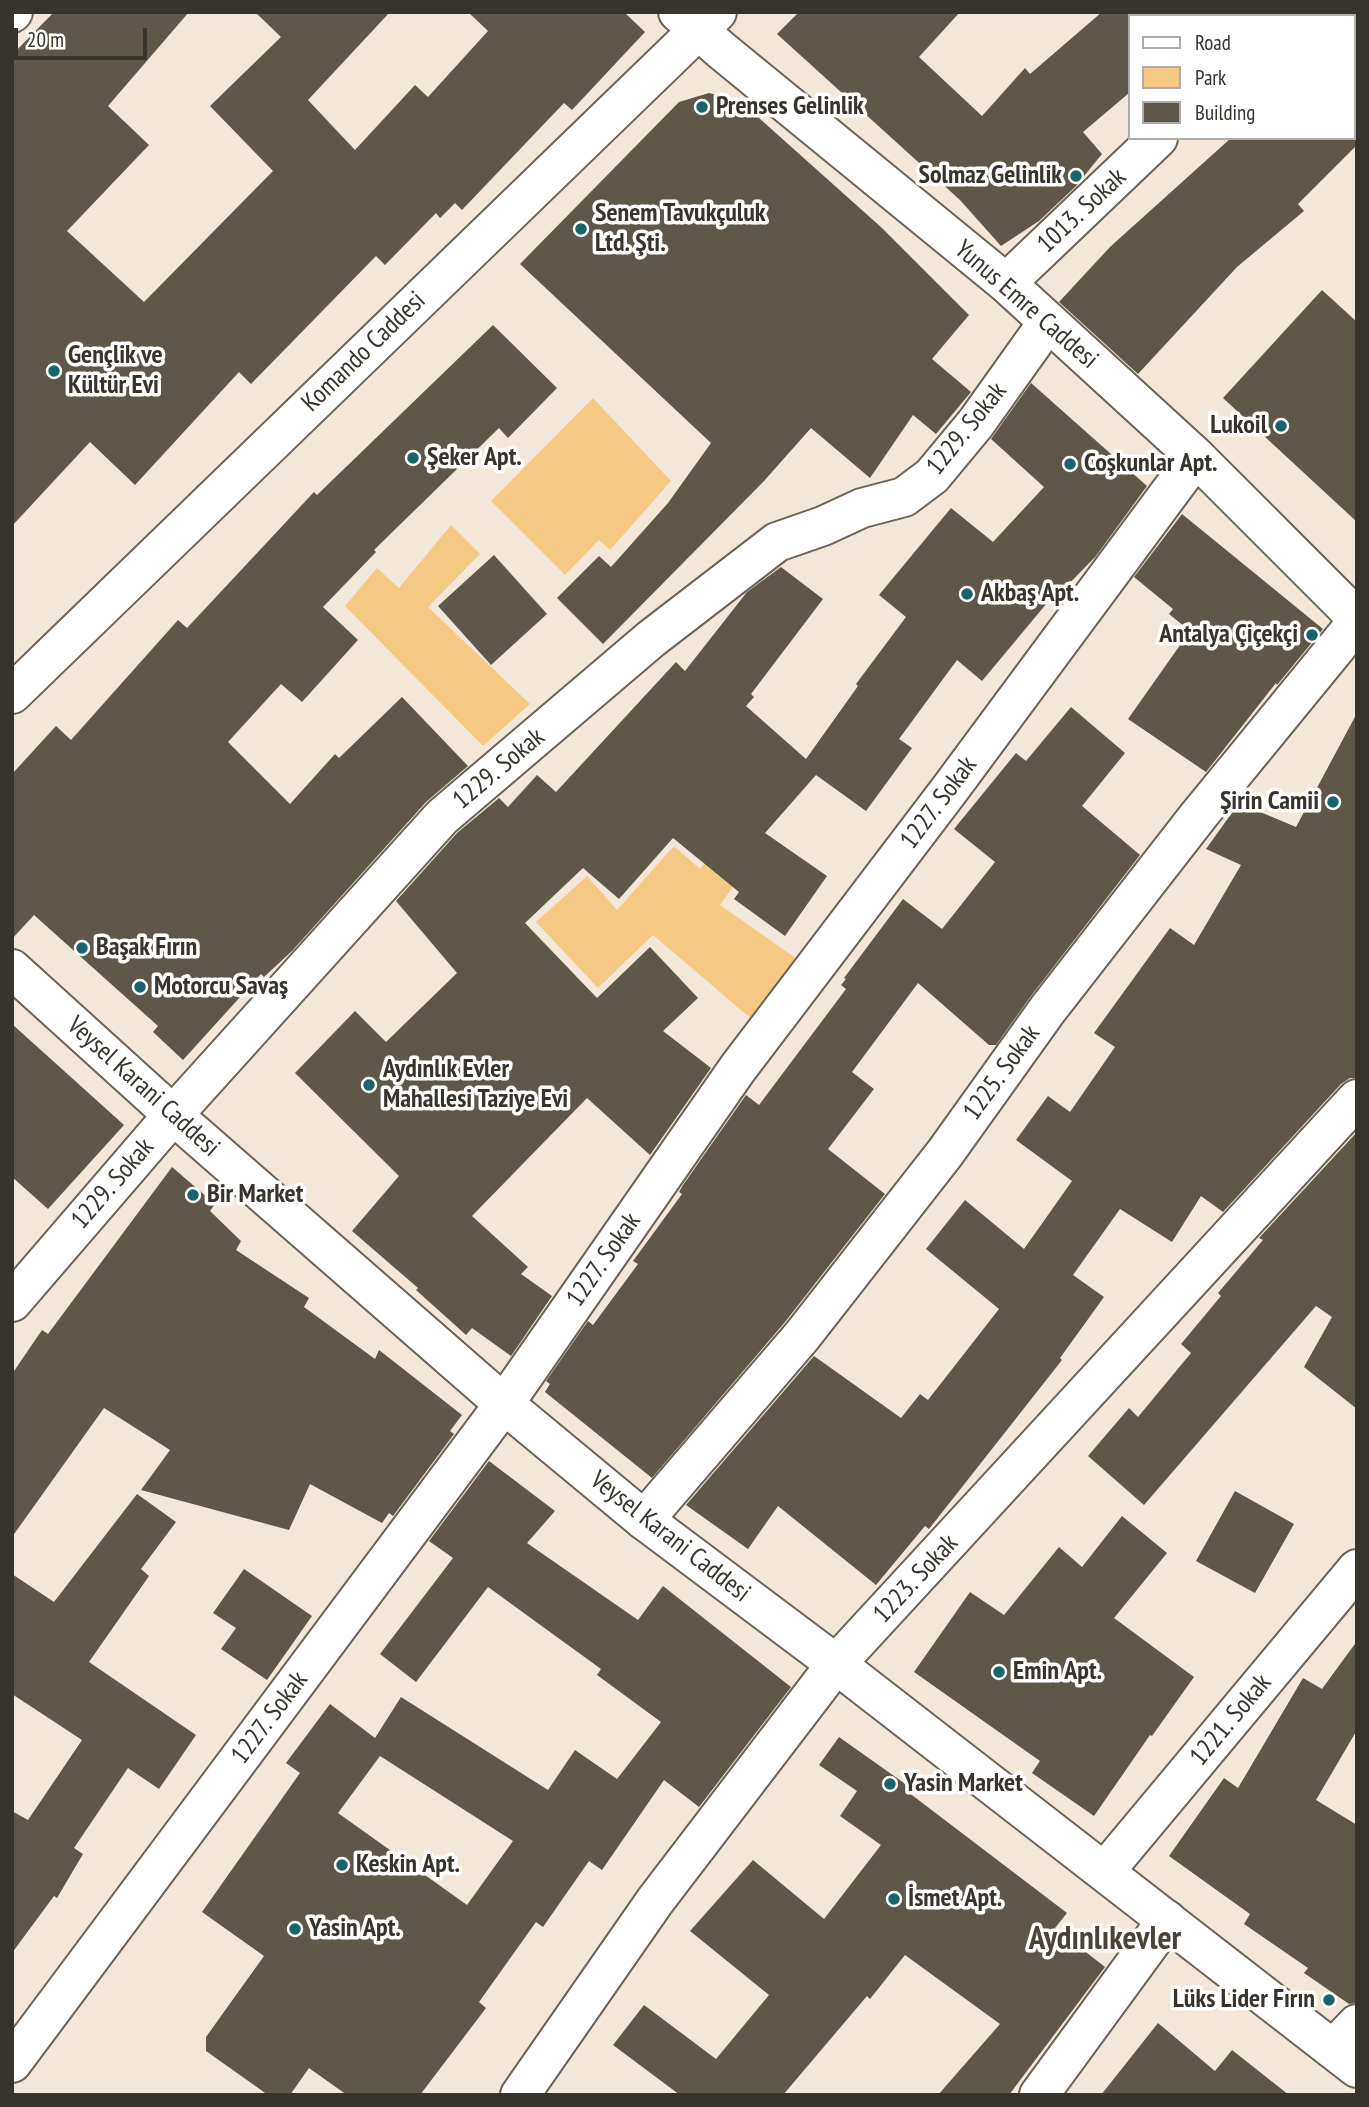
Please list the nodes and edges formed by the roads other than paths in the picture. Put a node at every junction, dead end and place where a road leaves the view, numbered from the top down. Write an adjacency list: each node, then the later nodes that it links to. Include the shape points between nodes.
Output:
1 (698, 18): 3 (street, Yunus Emre Caddesi); 7 (street, Komando Caddesi, via 584,138)
2 (1156, 140): 3 (street, 1013. Sokak)
3 (1006, 283): 4 (street, Yunus Emre Caddesi)
4 (1048, 322): 5 (street, Yunus Emre Caddesi); 10 (street, 1229. Sokak, via 932,476 904,497 862,508 777,542 650,639 442,817)
5 (1196, 457): 6 (street, Yunus Emre Caddesi); 12 (street, 1227. Sokak, via 738,1068)
6 (1357, 620): 13 (street, 1225. Sokak, via 1048,1009 945,1153 802,1336)
7 (12, 695)
8 (12, 969): 10 (street, Veysel Karani Caddesi)
9 (1357, 1099): 15 (street, 1223. Sokak)
10 (173, 1115): 11 (street, 1229. Sokak); 12 (street, Veysel Karani Caddesi)
11 (12, 1302)
12 (504, 1404): 13 (street, Veysel Karani Caddesi); 19 (street, 1227. Sokak)
13 (644, 1520): 15 (street, Veysel Karani Caddesi)
14 (1357, 1569): 16 (street, 1221. Sokak)
15 (836, 1664): 16 (street, Veysel Karani Caddesi); 20 (street, 1223. Sokak, via 655,1900)
16 (1105, 1871): 17 (street, Veysel Karani Caddesi)
17 (1167, 1920): 18 (street, Veysel Karani Caddesi); 21 (street)
18 (1349, 2047)
19 (12, 2063)
20 (520, 2095)
21 (1040, 2095)

